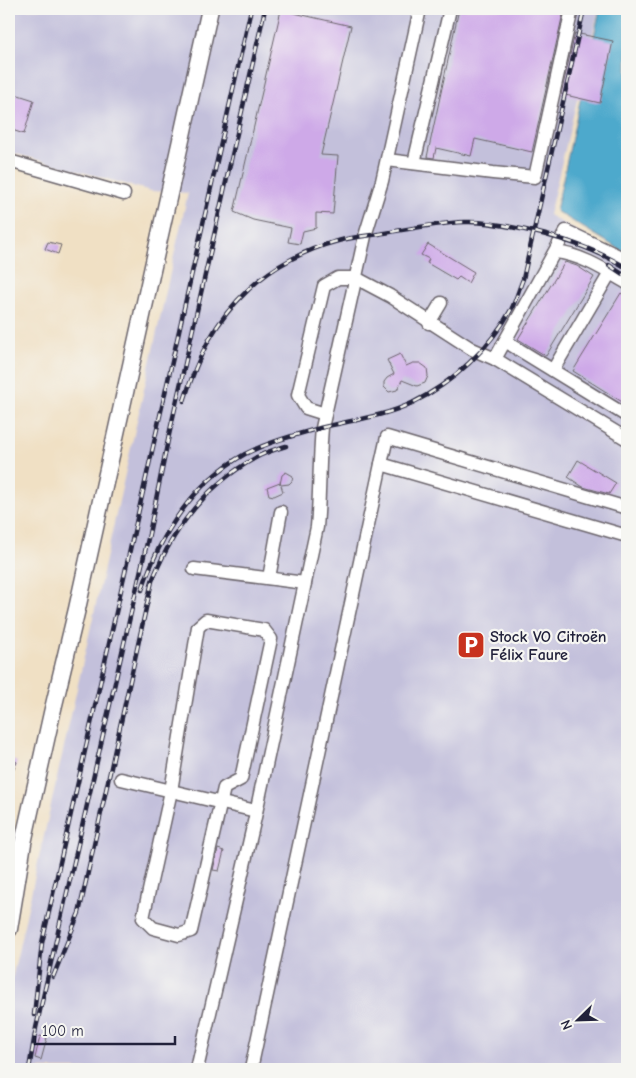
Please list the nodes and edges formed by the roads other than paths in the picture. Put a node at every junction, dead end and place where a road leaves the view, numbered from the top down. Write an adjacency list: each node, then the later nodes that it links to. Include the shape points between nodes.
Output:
1 (210, 9): 34 (main road)
2 (420, 9): 6 (street)
3 (450, 9): 7 (street)
4 (572, 9): 7 (street, via 534,176)
5 (9, 160): 8 (street)
6 (387, 160): 7 (street); 12 (street, via 367,229)
7 (414, 164)
8 (124, 194)
9 (555, 252): 10 (street, via 566,230); 11 (street, via 568,253); 16 (street)
10 (627, 260)
11 (610, 273): 13 (street); 18 (street)
12 (360, 280): 15 (street); 19 (street); 19 (street, via 338,278 324,286 298,395 306,408); 23 (street)
13 (627, 283)
14 (441, 303): 15 (street)
15 (429, 323): 17 (street, via 472,350)
16 (506, 341): 17 (street); 18 (street)
17 (495, 359): 21 (street)
18 (553, 370): 20 (street)
19 (325, 414): 23 (street, via 319,458)
20 (627, 416)
21 (627, 439)
22 (381, 464): 24 (street, via 387,438); 26 (street); 38 (street)
23 (319, 500): 29 (street, via 317,527)
24 (627, 508)
25 (281, 512): 28 (street)
26 (627, 536)
27 (194, 569): 28 (street)
28 (269, 578): 29 (street)
29 (305, 583): 33 (street)
30 (121, 779): 31 (street)
31 (171, 791): 32 (street); 32 (street, via 143,918 153,928 179,935 191,931); 32 (street, via 198,627 206,620 264,630 272,639 241,779 224,788)
32 (220, 803): 33 (street)
33 (256, 811): 37 (street)
34 (23, 843): 35 (main road); 36 (main road)
35 (9, 893)
36 (9, 929)
37 (197, 1069)
38 (251, 1069)

